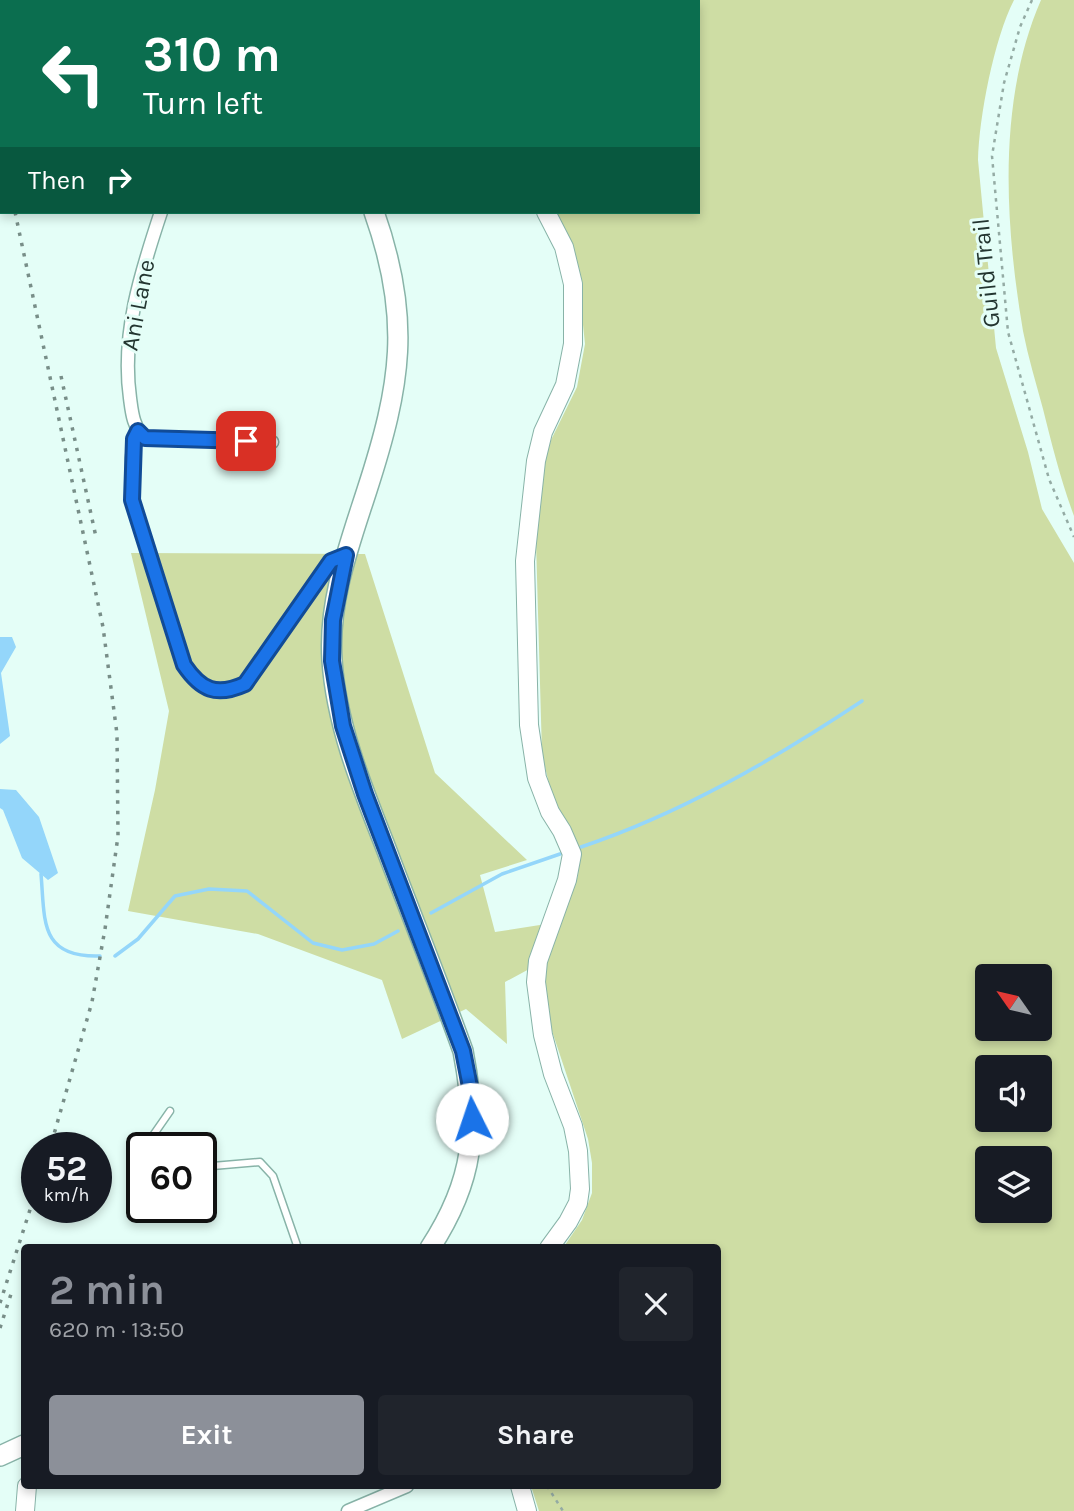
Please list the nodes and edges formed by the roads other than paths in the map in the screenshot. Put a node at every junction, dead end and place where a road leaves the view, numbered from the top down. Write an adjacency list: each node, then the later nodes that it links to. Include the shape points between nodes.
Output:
1 (160, 214): 4 (street, Ani Lane, via 144,264 128,343 129,390)
2 (375, 214): 6 (main road, via 397,303 398,365 392,405)
3 (548, 214): 12 (main road, via 564,247 573,284 573,344 565,385 543,432 536,461 525,561 529,725 537,778 572,855 538,961 536,982 543,1035 575,1139 580,1189 578,1203)
4 (138, 431): 5 (street, via 145,438); 6 (street, via 132,458 132,500 184,665 196,683 212,690 245,684 331,561)
5 (272, 442)
6 (346, 555): 11 (main road, via 333,620 332,661 343,726 463,1051 471,1092 470,1149 464,1178)
7 (170, 1111): 8 (lane)
8 (154, 1132)
9 (217, 1166): 10 (lane, via 260,1162 273,1176)
10 (297, 1244)
11 (432, 1244)
12 (552, 1244)
13 (21, 1446): 14 (main road)
14 (0, 1456)
15 (27, 1489): 18 (main road)
16 (400, 1489): 19 (street)
17 (521, 1489): 20 (main road)
18 (25, 1511)
19 (348, 1511)
20 (527, 1511)

